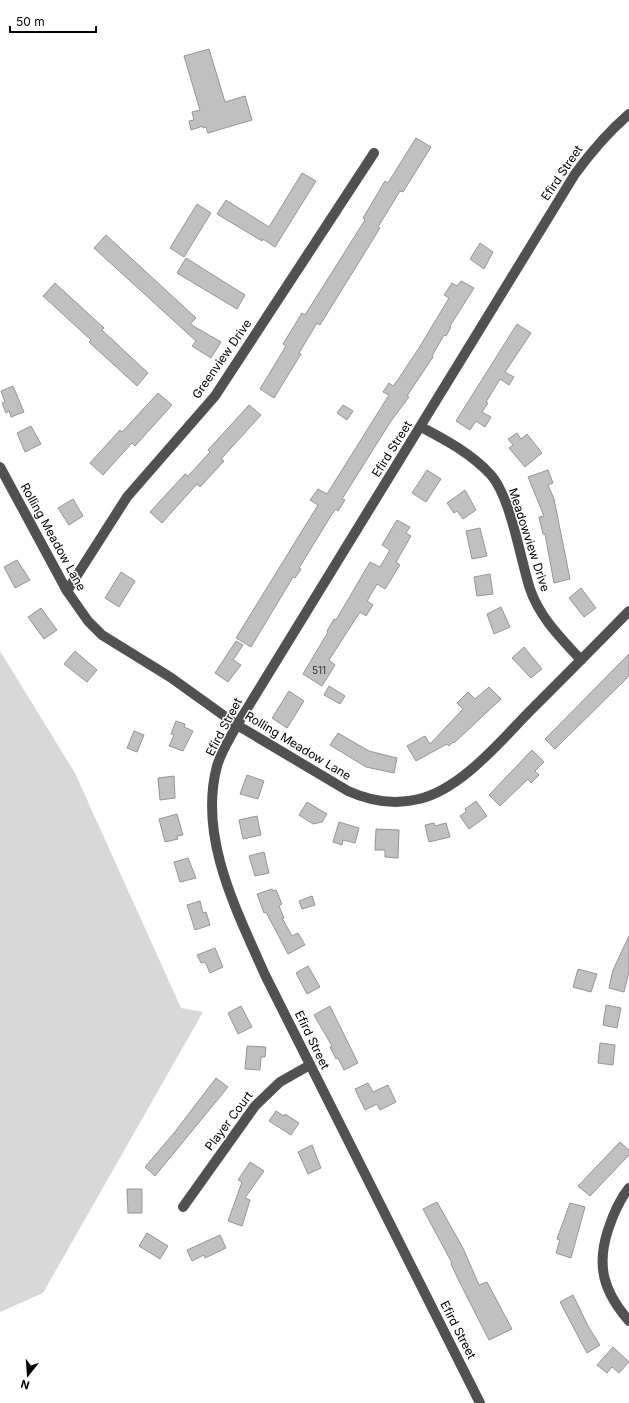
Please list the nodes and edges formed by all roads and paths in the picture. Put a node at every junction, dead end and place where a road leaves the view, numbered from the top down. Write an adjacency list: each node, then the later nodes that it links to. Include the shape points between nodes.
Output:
1 (629, 114): 3 (street, Efird Street, via 608,133 575,174)
2 (374, 152): 5 (street, Greenview Drive, via 215,396 127,497)
3 (421, 427): 7 (street, Meadowview Drive, via 453,444 491,475 504,495 531,590 540,610 553,630); 8 (street, Efird Street)
4 (0, 467): 5 (street, Rolling Meadow Lane)
5 (67, 591): 8 (street, Rolling Meadow Lane, via 88,621 102,635 170,677)
6 (629, 611): 7 (street, Rolling Meadow Lane)
7 (581, 660): 8 (street, Rolling Meadow Lane, via 468,771 442,789 420,799 364,799)
8 (237, 725): 9 (street, Efird Street, via 218,764 214,782 213,819 219,855 236,908 265,975)
9 (310, 1064): 11 (street, Player Court, via 280,1082 255,1106); 13 (street, Efird Street)
10 (629, 1188): 12 (street, via 610,1223 601,1258 603,1276 610,1294)
11 (183, 1207)
12 (629, 1321)
13 (480, 1403)

